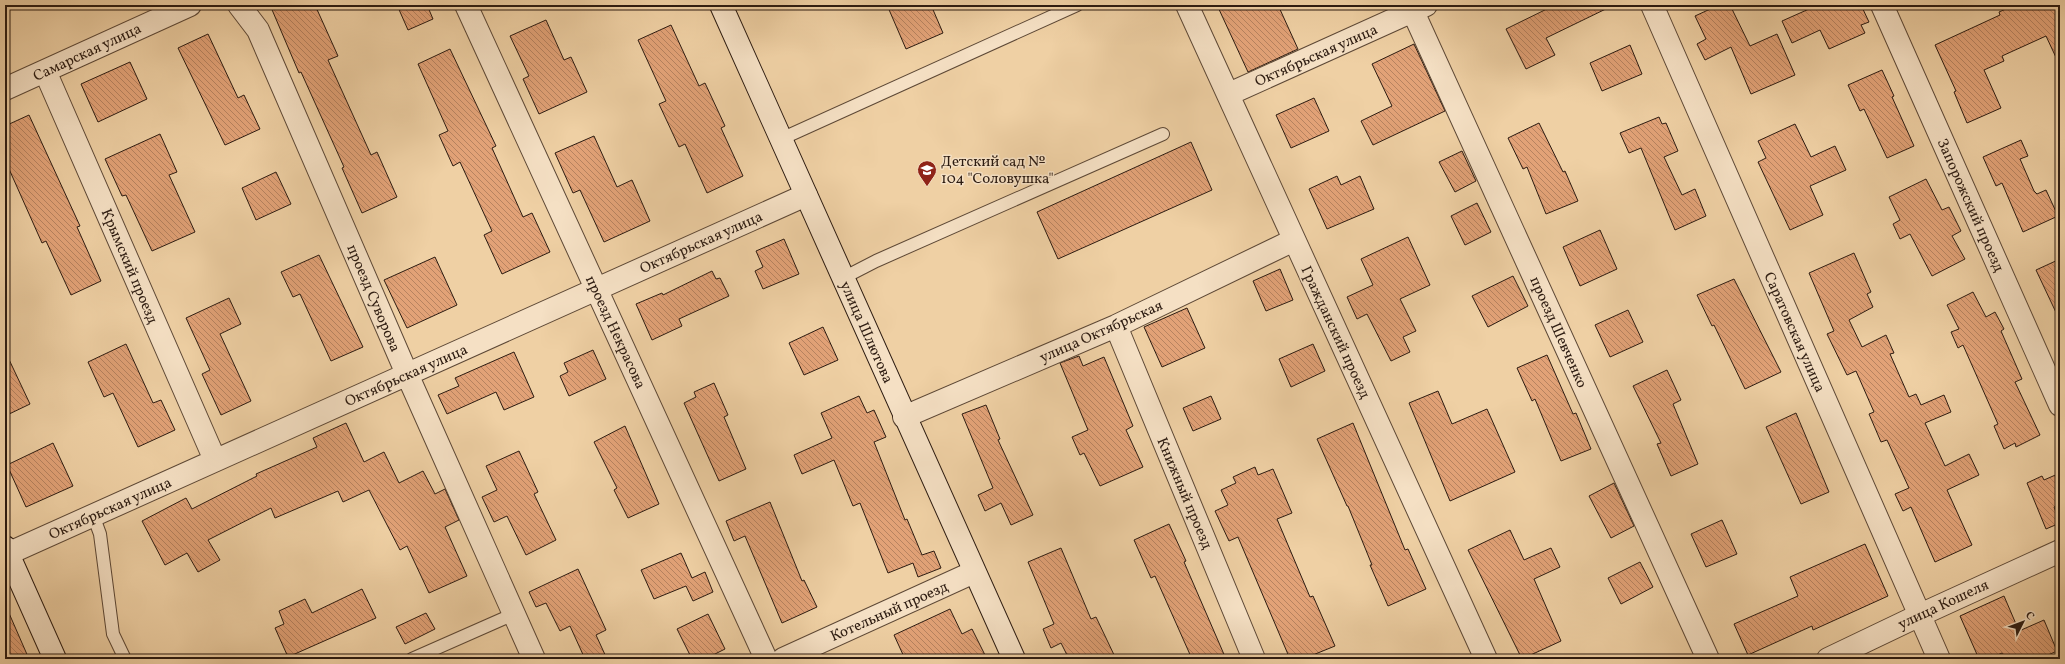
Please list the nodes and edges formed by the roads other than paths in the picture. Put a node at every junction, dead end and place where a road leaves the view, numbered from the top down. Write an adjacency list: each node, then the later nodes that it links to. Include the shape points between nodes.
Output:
1 (190, 5): 10 (street, Самарская улица)
2 (239, 5): 20 (street, проезд Суворова, via 258,30)
3 (466, 5): 18 (street, проезд Некрасова)
4 (721, 5): 14 (street, улица Шлютова)
5 (1077, 5): 14 (lane)
6 (1187, 5): 12 (street, Гражданский проезд)
7 (1652, 5): 29 (street, Саратовская улица)
8 (1882, 5): 21 (street, Запорожский проезд)
9 (1416, 7): 12 (street, Октябрьская улица); 39 (street, проезд Шевченко)
10 (46, 71): 11 (street, Самарская улица); 23 (street, Крымский проезд)
11 (5, 89)
12 (1229, 94): 16 (street, Гражданский проезд)
13 (1164, 134): 17 (lane, via 876,261)
14 (781, 139): 15 (street, улица Шлютова)
15 (806, 195): 17 (street, улица Шлютова); 18 (street, Октябрьская улица)
16 (1294, 240): 19 (street, улица Октябрьская); 38 (street, Гражданский проезд)
17 (843, 278): 22 (street, улица Шлютова)
18 (596, 289): 20 (street, Октябрьская улица); 34 (street, проезд Некрасова)
19 (1116, 326): 22 (street, улица Октябрьская); 37 (street, Книжный проезд)
20 (407, 374): 23 (street, Октябрьская улица); 28 (street, проезд Суворова)
21 (2060, 405)
22 (904, 417): 27 (street, улица Шлютова)
23 (215, 460): 24 (street, Октябрьская улица)
24 (94, 515): 26 (street, Октябрьская улица); 31 (lane, via 100,534 113,634)
25 (2060, 551): 29 (street, улица Кошеля)
26 (6, 552): 30 (street)
27 (974, 572): 35 (street, Котельный проезд); 36 (street, улица Шлютова)
28 (514, 614): 32 (lane); 33 (street, проезд Суворова)
29 (1920, 615): 40 (street, улица Кошеля); 41 (street, Саратовская улица)
30 (55, 659)
31 (125, 659)
32 (412, 659)
33 (534, 659)
34 (766, 659)
35 (783, 659)
36 (1014, 659)
37 (1254, 659)
38 (1486, 659)
39 (1708, 659)
40 (1828, 659)
41 (1939, 659)

